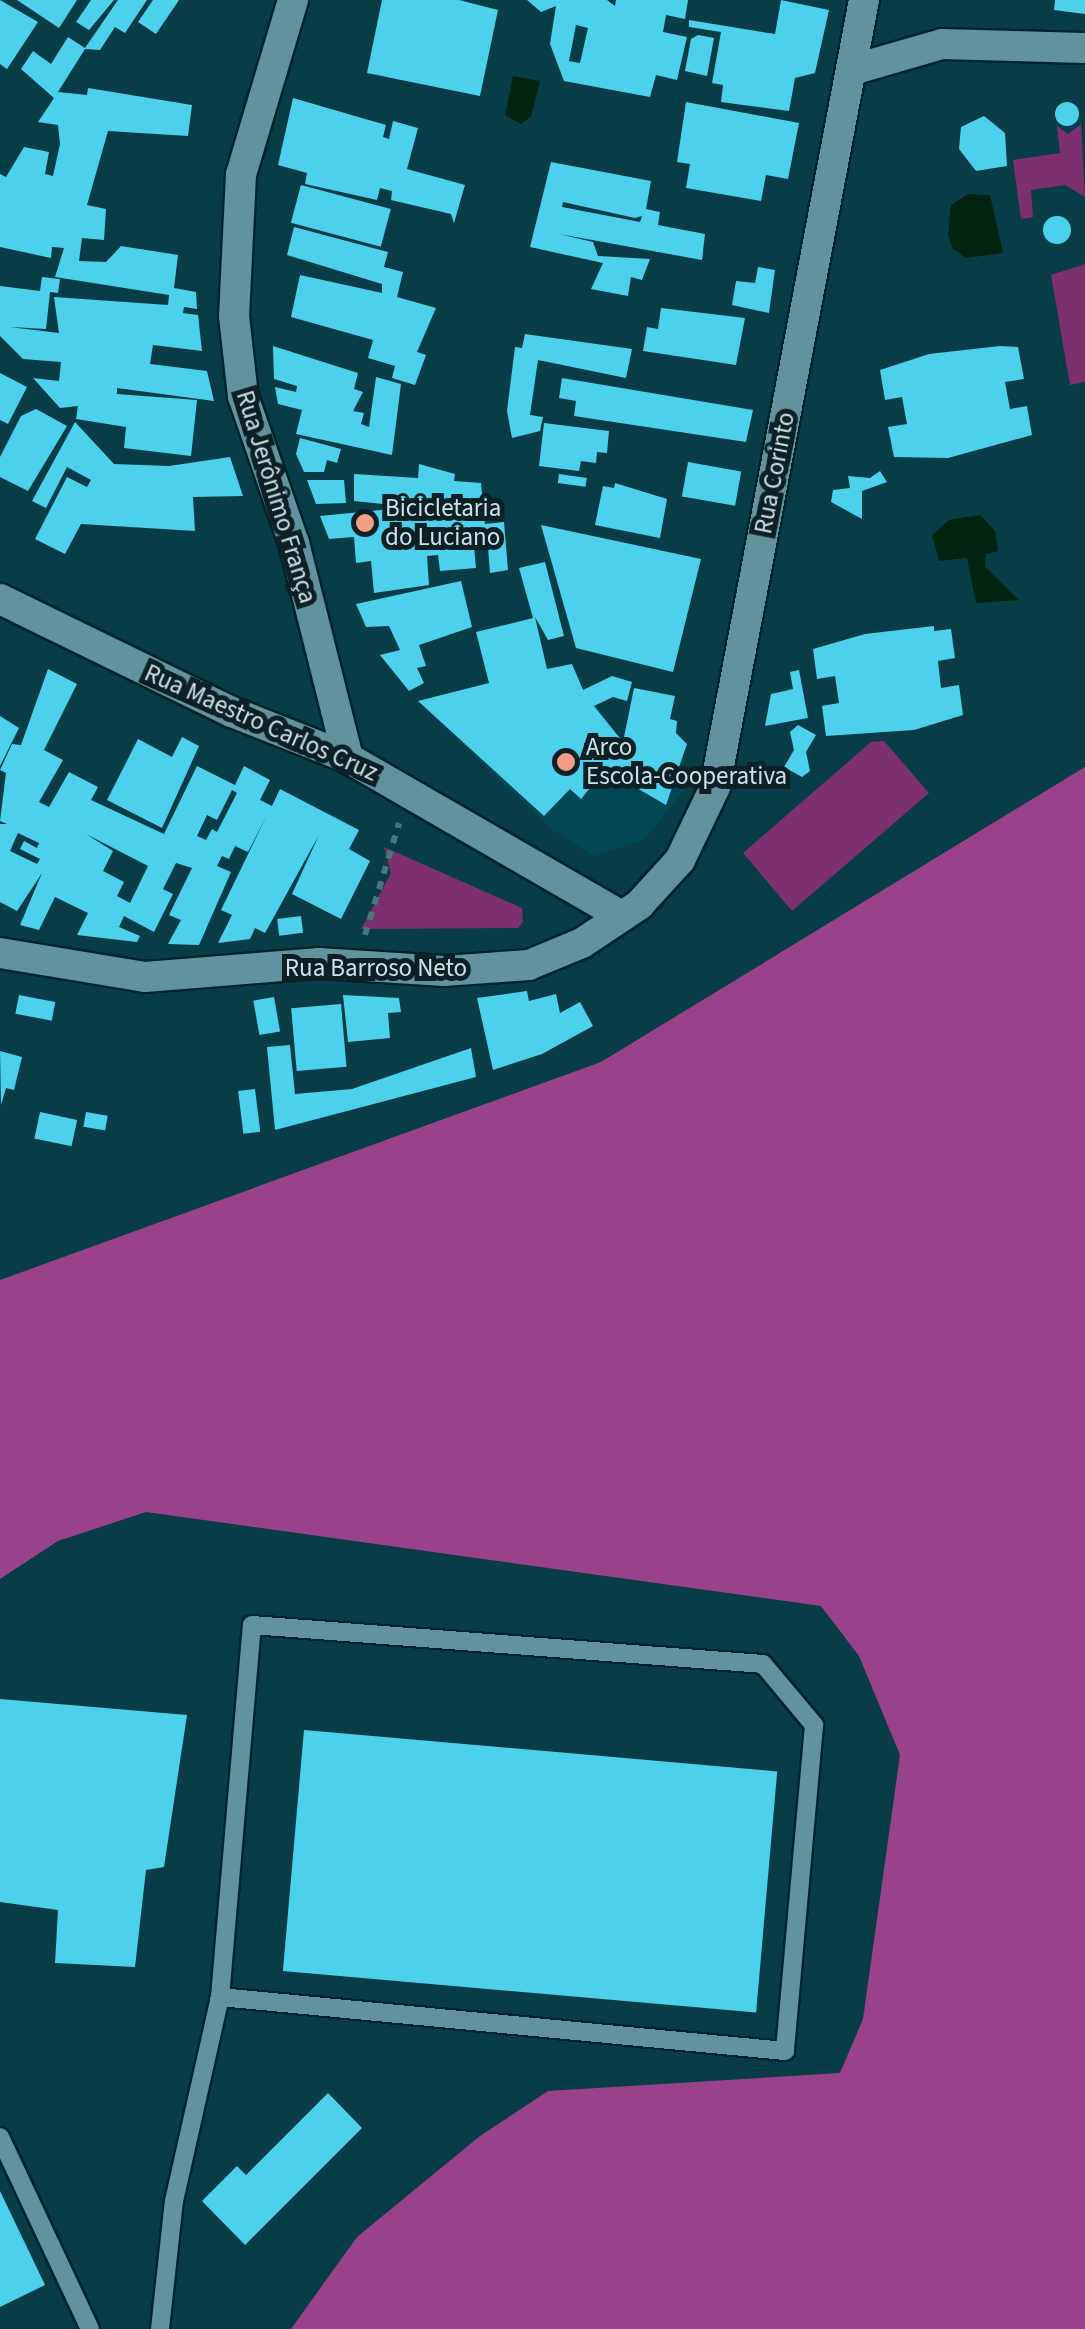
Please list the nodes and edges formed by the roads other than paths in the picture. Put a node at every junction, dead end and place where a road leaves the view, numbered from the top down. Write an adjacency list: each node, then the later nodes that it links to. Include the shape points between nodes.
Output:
1 (292, 0): 6 (street, Rua Jerônimo França, via 241,174 234,316 242,396 294,543)
2 (864, 0): 4 (street, Rua Corinto)
3 (1085, 48): 4 (street, via 942,44)
4 (852, 70): 7 (street, Rua Corinto, via 715,787 680,860)
5 (0, 599): 6 (street, Rua Maestro Carlos Cruz, via 232,712)
6 (348, 758): 7 (street, Rua Maestro Carlos Cruz)
7 (622, 916): 8 (street, Rua Barroso Neto, via 582,943 529,964 444,971 356,965 145,977)
8 (0, 954)
9 (220, 1997): 9 (lane, via 785,2051 814,1724 763,1664 252,1625); 12 (lane, via 174,2201)
10 (0, 2137): 11 (lane)
11 (90, 2329)
12 (160, 2329)

